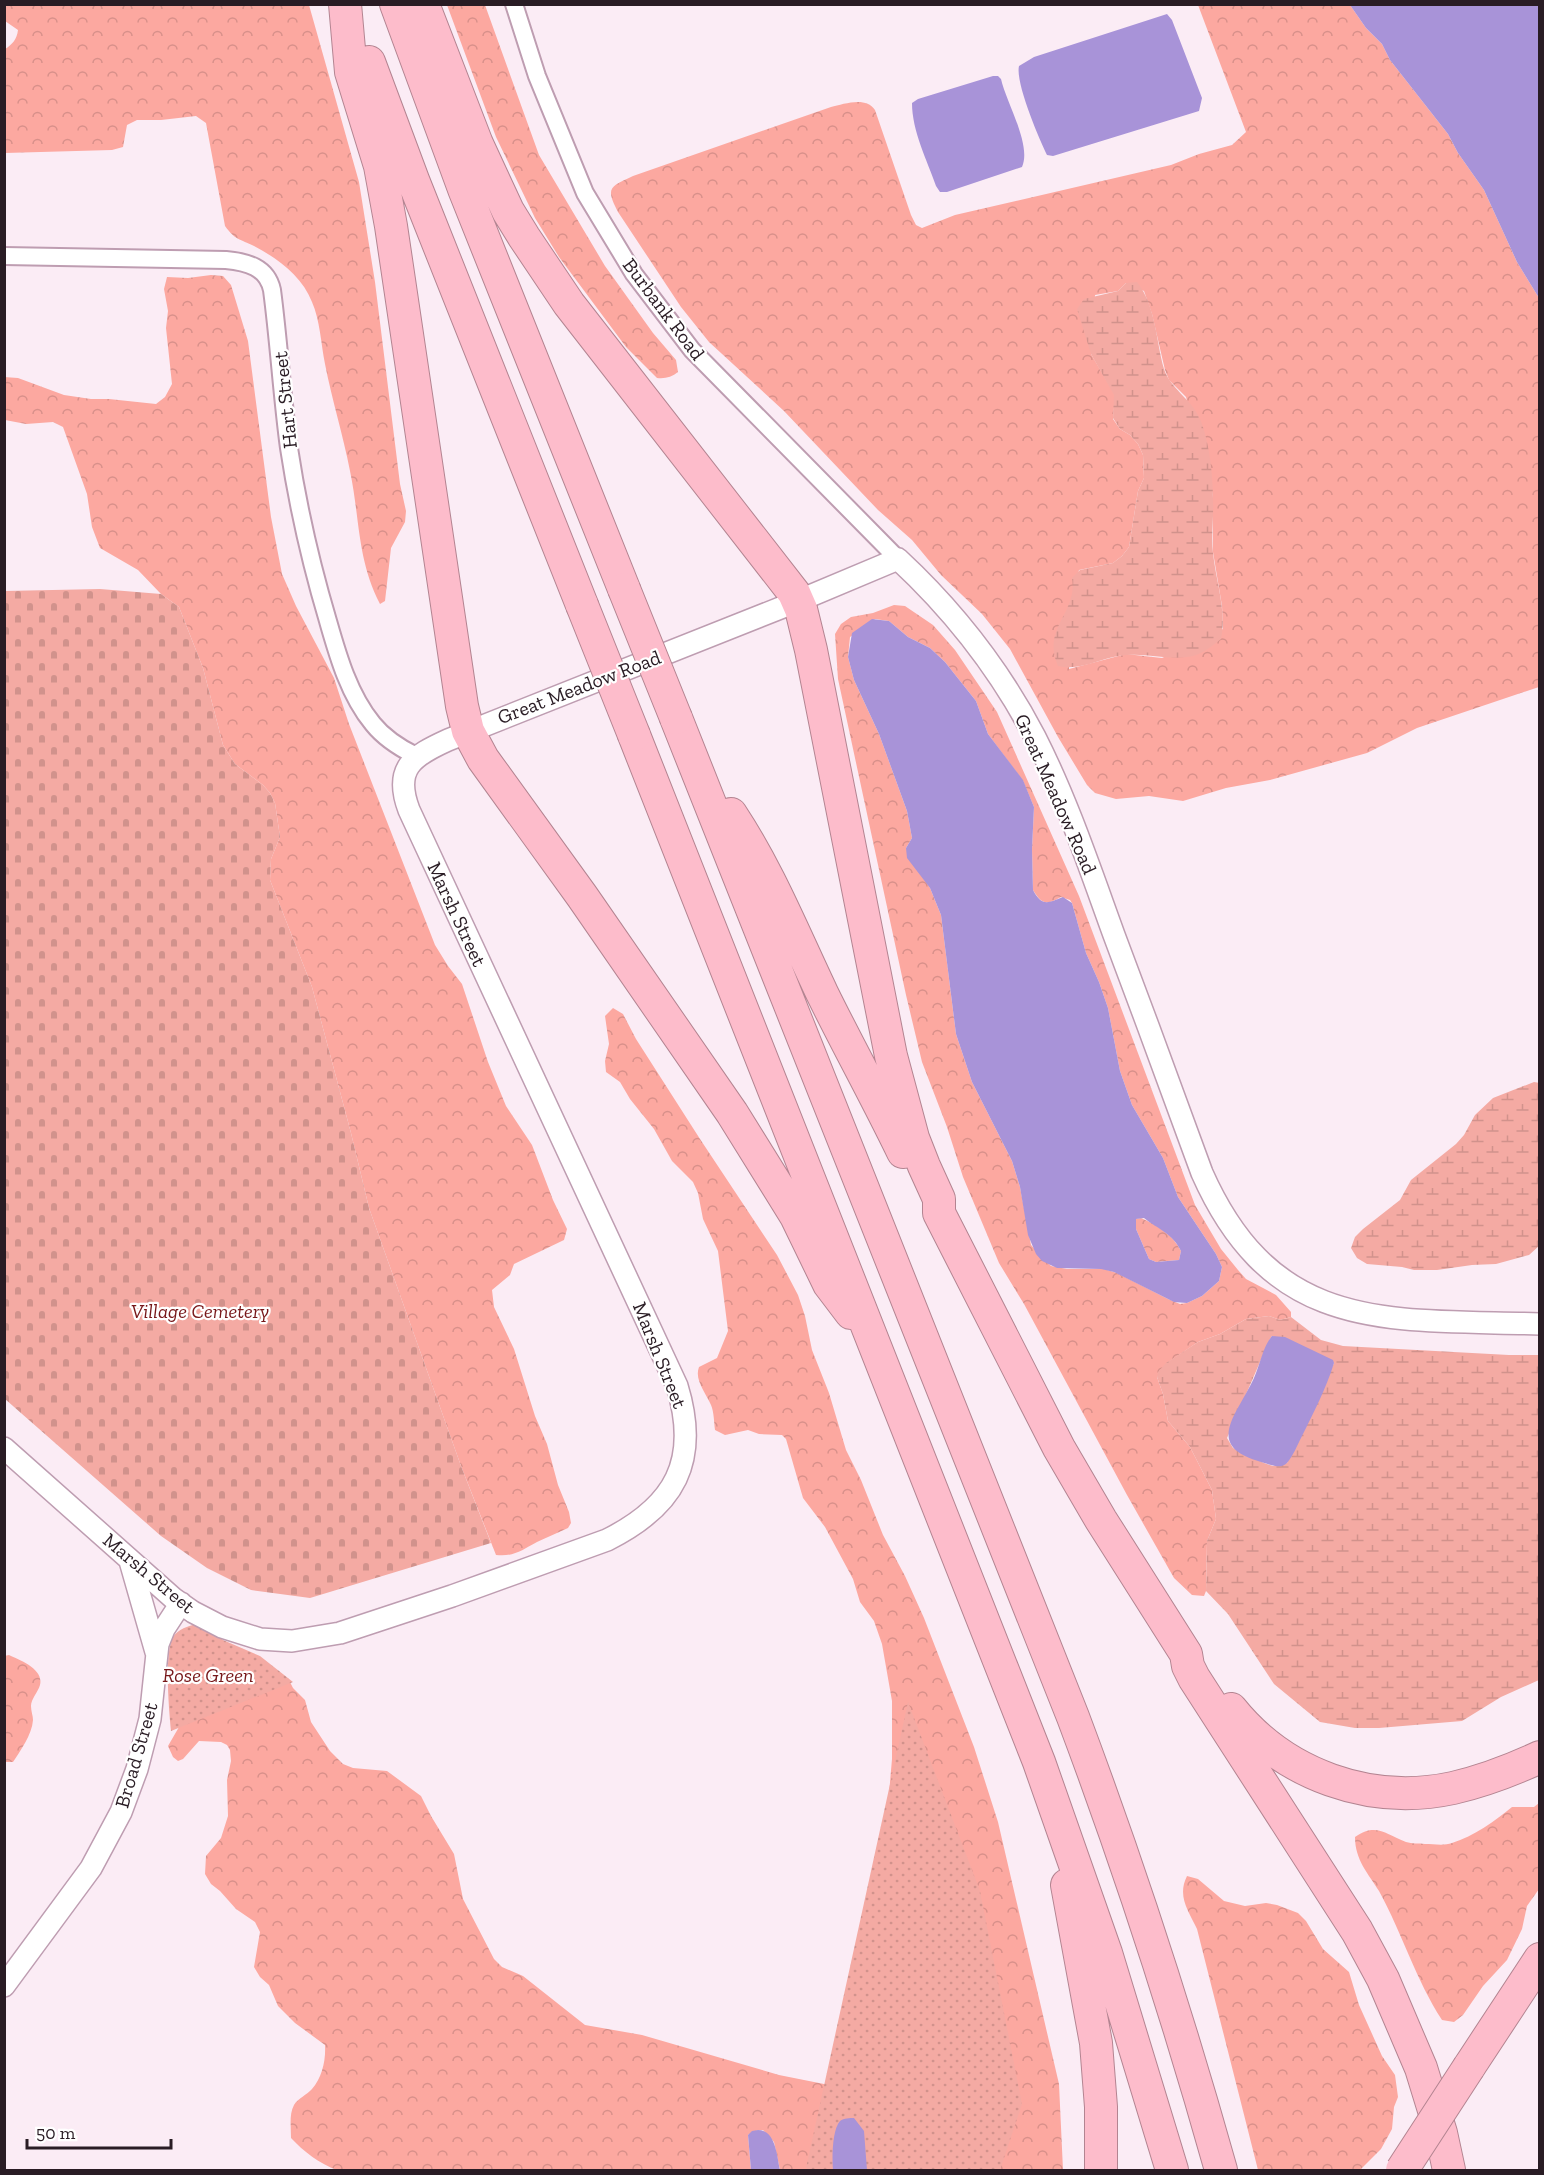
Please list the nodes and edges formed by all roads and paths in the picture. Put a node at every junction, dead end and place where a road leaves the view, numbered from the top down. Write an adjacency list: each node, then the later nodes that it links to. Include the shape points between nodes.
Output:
1 (348, 4): 8 (highway, via 351,72 380,166 391,226); 13 (highway, bridge, via 413,180)
2 (396, 4): 10 (highway, bridge, via 493,263)
3 (423, 4): 7 (highway, via 477,144 524,237 569,304)
4 (514, 4): 6 (street, Burbank Road, via 537,76 585,193 634,274 692,350)
5 (4, 256): 9 (street, Hart Street, via 226,260 249,264 263,272 272,290 298,502 334,641 367,716 391,741)
6 (898, 559): 7 (street, Great Meadow Road); 12 (street, Great Meadow Road, via 970,637 1005,686 1035,739 1071,819 1202,1173 1224,1216 1247,1248 1292,1286 1351,1311 1383,1318)
7 (798, 601): 8 (street, Great Meadow Road); 11 (highway, via 891,1056 914,1138 939,1199)
8 (468, 731): 9 (street, Great Meadow Road); 13 (highway, via 487,764 739,1123 796,1216 834,1293)
9 (417, 756): 16 (street, Marsh Street, via 404,775 405,801 669,1366 686,1420 682,1462 672,1486 654,1510 608,1540 340,1633 292,1641 260,1639 222,1627)
10 (701, 778): 11 (highway, via 756,854 850,1049 927,1200); 25 (highway, via 1081,1739 1158,1959)
11 (939, 1213): 17 (highway, via 1069,1466)
12 (1539, 1324)
13 (871, 1331): 20 (highway)
14 (4, 1448): 15 (street, Marsh Street)
15 (130, 1560): 16 (street, Marsh Street); 18 (street, via 154,1640)
16 (181, 1603): 18 (street, Broad Street, via 164,1629)
17 (1186, 1654): 19 (highway, via 1200,1665 1231,1710 1257,1736 1299,1766 1336,1783 1384,1792 1430,1791 1497,1775); 27 (highway, via 1194,1678 1383,1979 1421,2068)
18 (156, 1661): 22 (street, Broad Street, via 144,1743 112,1831 91,1868)
19 (1539, 1757)
20 (1062, 1824): 23 (highway, via 1069,1899 1097,2053); 24 (highway, via 1113,1973)
21 (1539, 1959): 26 (highway, bridge)
22 (4, 1986)
23 (1101, 2170)
24 (1172, 2170)
25 (1221, 2170)
26 (1402, 2170)
27 (1449, 2170)

